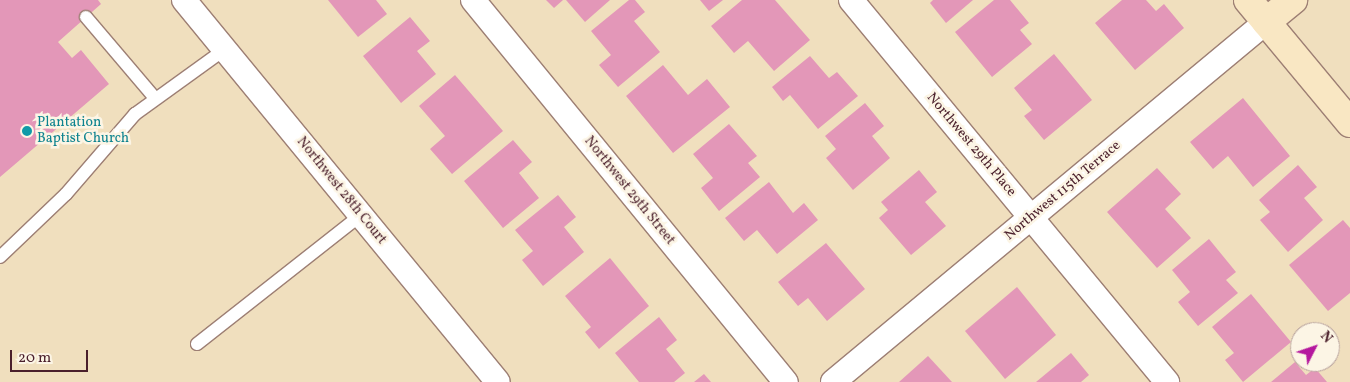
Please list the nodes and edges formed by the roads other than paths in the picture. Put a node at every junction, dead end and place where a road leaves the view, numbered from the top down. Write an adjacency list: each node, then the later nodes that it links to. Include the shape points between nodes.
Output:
1 (184, 0): 8 (street, Northwest 28th Court)
2 (473, 0): 16 (street, Northwest 29th Street)
3 (851, 0): 12 (street, Northwest 29th Place)
4 (1248, 0): 7 (street)
5 (1293, 0): 7 (street, Northwest 115th Terrace)
6 (86, 17): 9 (lane)
7 (1266, 22): 10 (street); 12 (street, Northwest 115th Terrace)
8 (225, 49): 9 (lane); 11 (street, Northwest 28th Court)
9 (154, 97): 13 (lane, via 66,194)
10 (1350, 123)
11 (361, 215): 14 (lane); 15 (street, Northwest 28th Court)
12 (1031, 218): 17 (street, Northwest 115th Terrace); 18 (street, Northwest 29th Place)
13 (0, 257)
14 (197, 344)
15 (498, 382)
16 (786, 382)
17 (833, 382)
18 (1166, 382)

